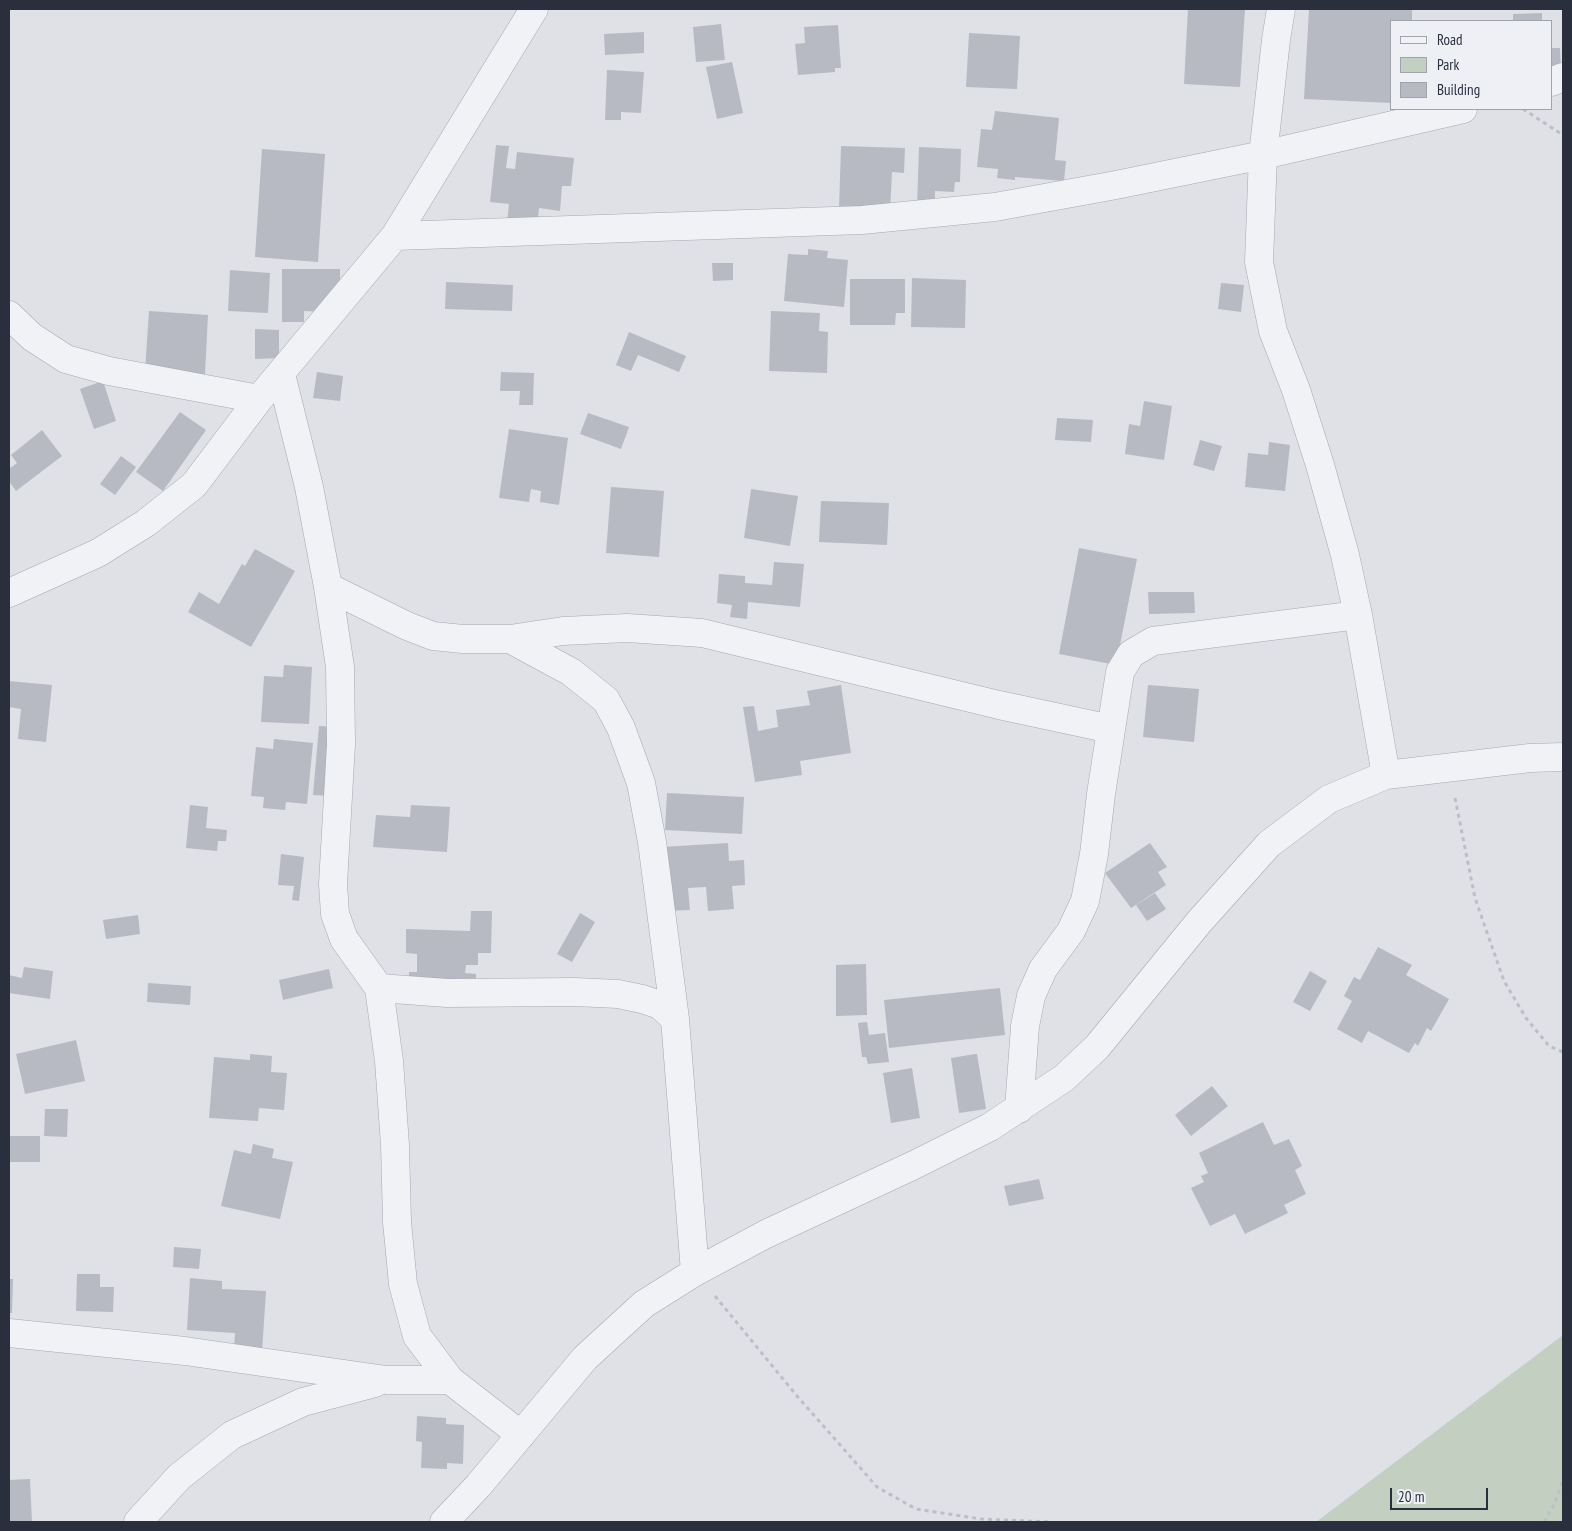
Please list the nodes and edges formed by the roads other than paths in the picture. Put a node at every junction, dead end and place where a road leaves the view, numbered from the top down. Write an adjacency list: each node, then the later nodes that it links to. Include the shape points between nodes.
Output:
1 (534, 9): 5 (street)
2 (1281, 9): 4 (street)
3 (1458, 110): 4 (street)
4 (1263, 155): 5 (street, via 995,207 862,220); 11 (street, via 1259,262 1274,331 1320,464)
5 (395, 236): 7 (street)
6 (9, 316): 8 (street, via 32,337 66,359 109,371)
7 (281, 374): 8 (street); 9 (street, via 309,487)
8 (259, 399): 10 (street, via 194,485 146,523 98,552)
9 (328, 587): 12 (street, via 434,636); 16 (street, via 340,667 341,744 333,884 335,914 344,939)
10 (9, 593)
11 (1358, 615): 13 (street, via 1153,641 1131,654 1120,672); 15 (street)
12 (510, 639): 13 (street, via 563,631 627,628 702,633 999,706); 17 (street, via 571,672 606,700 621,728 641,783 652,842)
13 (1111, 729): 18 (street, via 1085,901 1071,931 1043,969 1031,996 1025,1026)
14 (1563, 757): 15 (street)
15 (1386, 775): 18 (street, via 1329,799 1269,844 1199,922 1098,1047 1064,1078)
16 (379, 988): 17 (street, via 618,994 660,1005); 22 (street, via 389,1061 403,1284 417,1336)
17 (675, 1019): 19 (street)
18 (1019, 1109): 19 (street, via 990,1127 766,1234)
19 (696, 1272): 23 (street, via 644,1304 585,1358)
20 (9, 1333): 21 (street, via 185,1351)
21 (386, 1380): 22 (street); 24 (street, via 303,1402 232,1435 179,1477)
22 (450, 1380): 23 (street)
23 (521, 1435): 25 (street)
24 (138, 1522)
25 (444, 1522)

